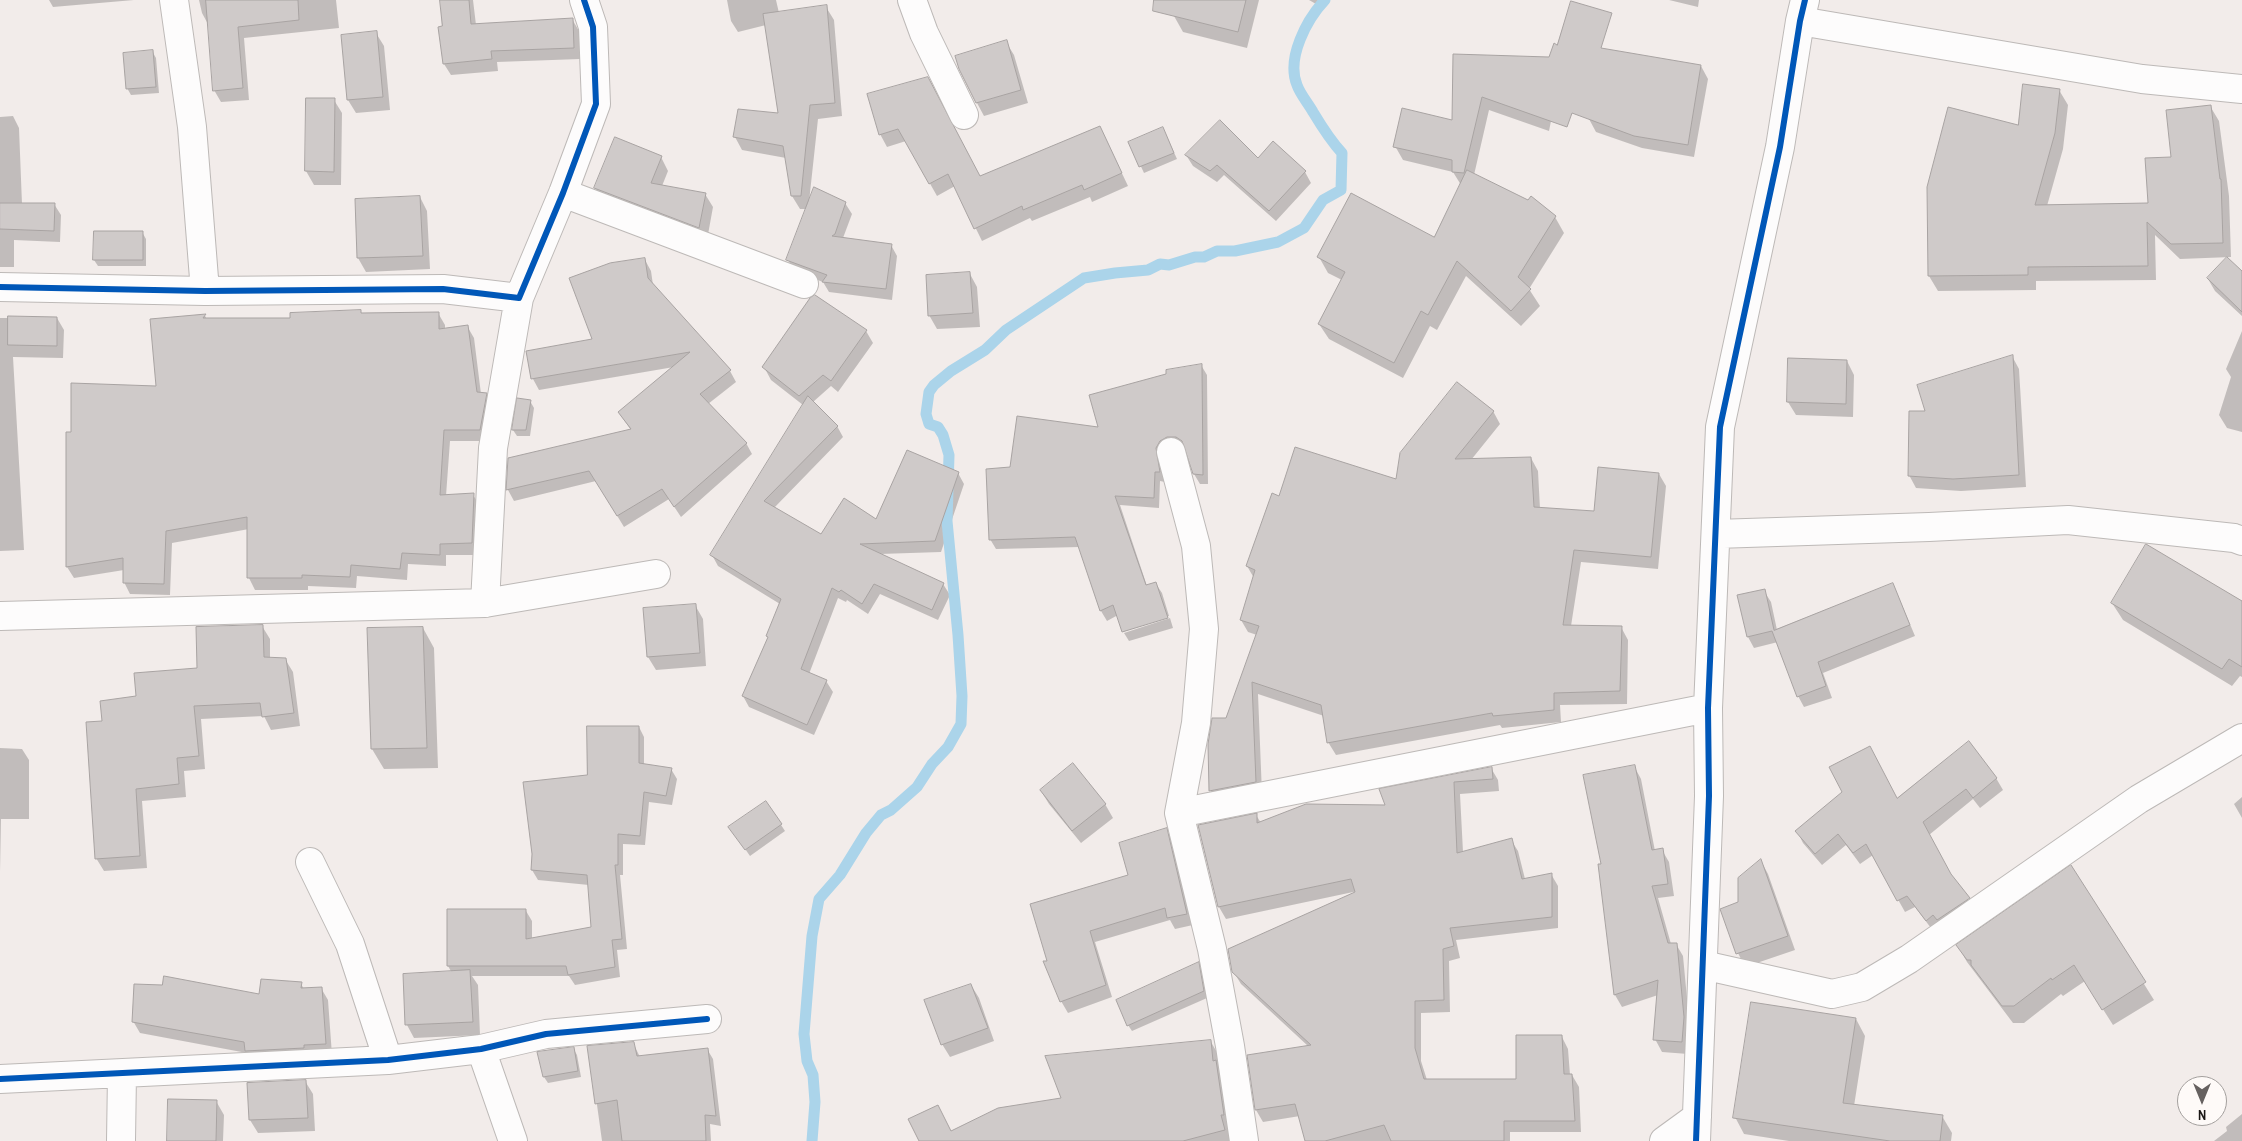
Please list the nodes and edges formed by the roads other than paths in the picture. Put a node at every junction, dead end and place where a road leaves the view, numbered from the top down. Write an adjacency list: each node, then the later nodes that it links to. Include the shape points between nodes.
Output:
1 (174, 0): 10 (street, via 192,127)
2 (584, 0): 7 (street, via 593,26 596,104)
3 (912, 0): 6 (street, via 924,33)
4 (1803, 11): 5 (street, via 2142,79); 13 (street, via 1780,147 1720,427)
5 (2242, 89)
6 (964, 115)
7 (563, 193): 8 (street); 11 (street)
8 (804, 284)
9 (0, 287): 10 (street)
10 (205, 291): 11 (street, via 443,289)
11 (519, 298): 16 (street, via 493,448)
12 (1171, 452): 20 (street, via 1196,546 1204,628 1196,723)
13 (1716, 534): 14 (street, via 2068,520); 18 (street)
14 (2242, 541)
15 (656, 574): 16 (street)
16 (485, 603): 17 (street)
17 (0, 616)
18 (1708, 708): 20 (street); 22 (street, via 1709,796)
19 (2242, 738): 22 (street, via 2138,799 1917,954 1862,987 1832,994)
20 (1179, 813): 31 (street, via 1212,948)
21 (310, 862): 25 (street, via 350,944)
22 (1703, 965): 28 (street)
23 (707, 1019): 24 (street, via 546,1034)
24 (481, 1049): 25 (street); 30 (street)
25 (388, 1060): 26 (street)
26 (122, 1074): 27 (street); 29 (street)
27 (0, 1079)
28 (1697, 1129): 32 (street)
29 (121, 1141)
30 (513, 1141)
31 (1244, 1141)
32 (1664, 1141)

